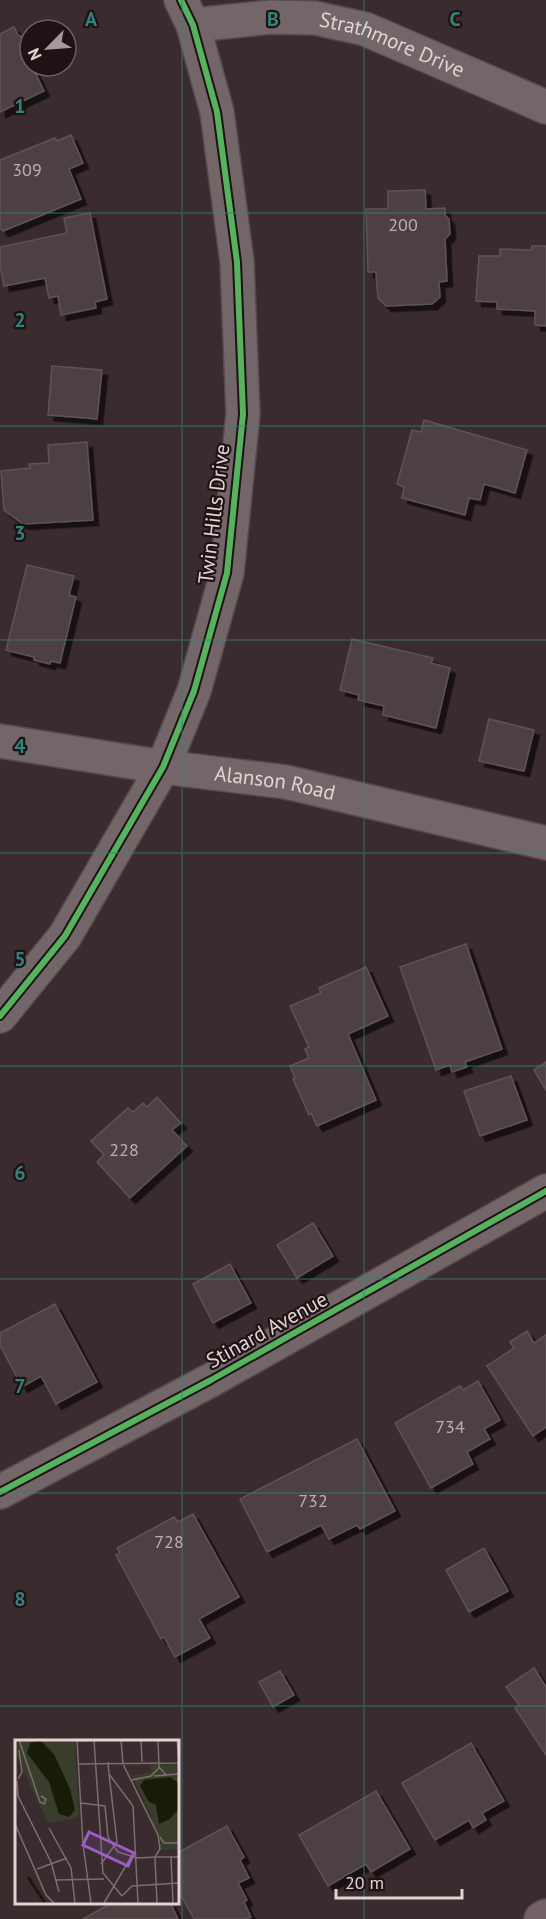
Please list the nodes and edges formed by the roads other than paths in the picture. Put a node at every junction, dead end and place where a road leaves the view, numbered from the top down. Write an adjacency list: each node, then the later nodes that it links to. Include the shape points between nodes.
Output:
1 (187, 12): 2 (street, Strathmore Drive, via 315,18 365,29); 4 (street, Twin Hills Drive, via 217,112 237,262 243,414 227,573 194,691)
2 (546, 107)
3 (0, 741): 4 (street, Alanson Road)
4 (163, 767): 5 (street, Alanson Road, via 286,783); 6 (street, Twin Hills Drive, via 66,936)
5 (546, 843)
6 (0, 1016)
7 (546, 1191): 8 (street, Stinard Avenue, via 211,1380)
8 (0, 1492)
9 (546, 1916): 10 (main road)
10 (541, 1919)

